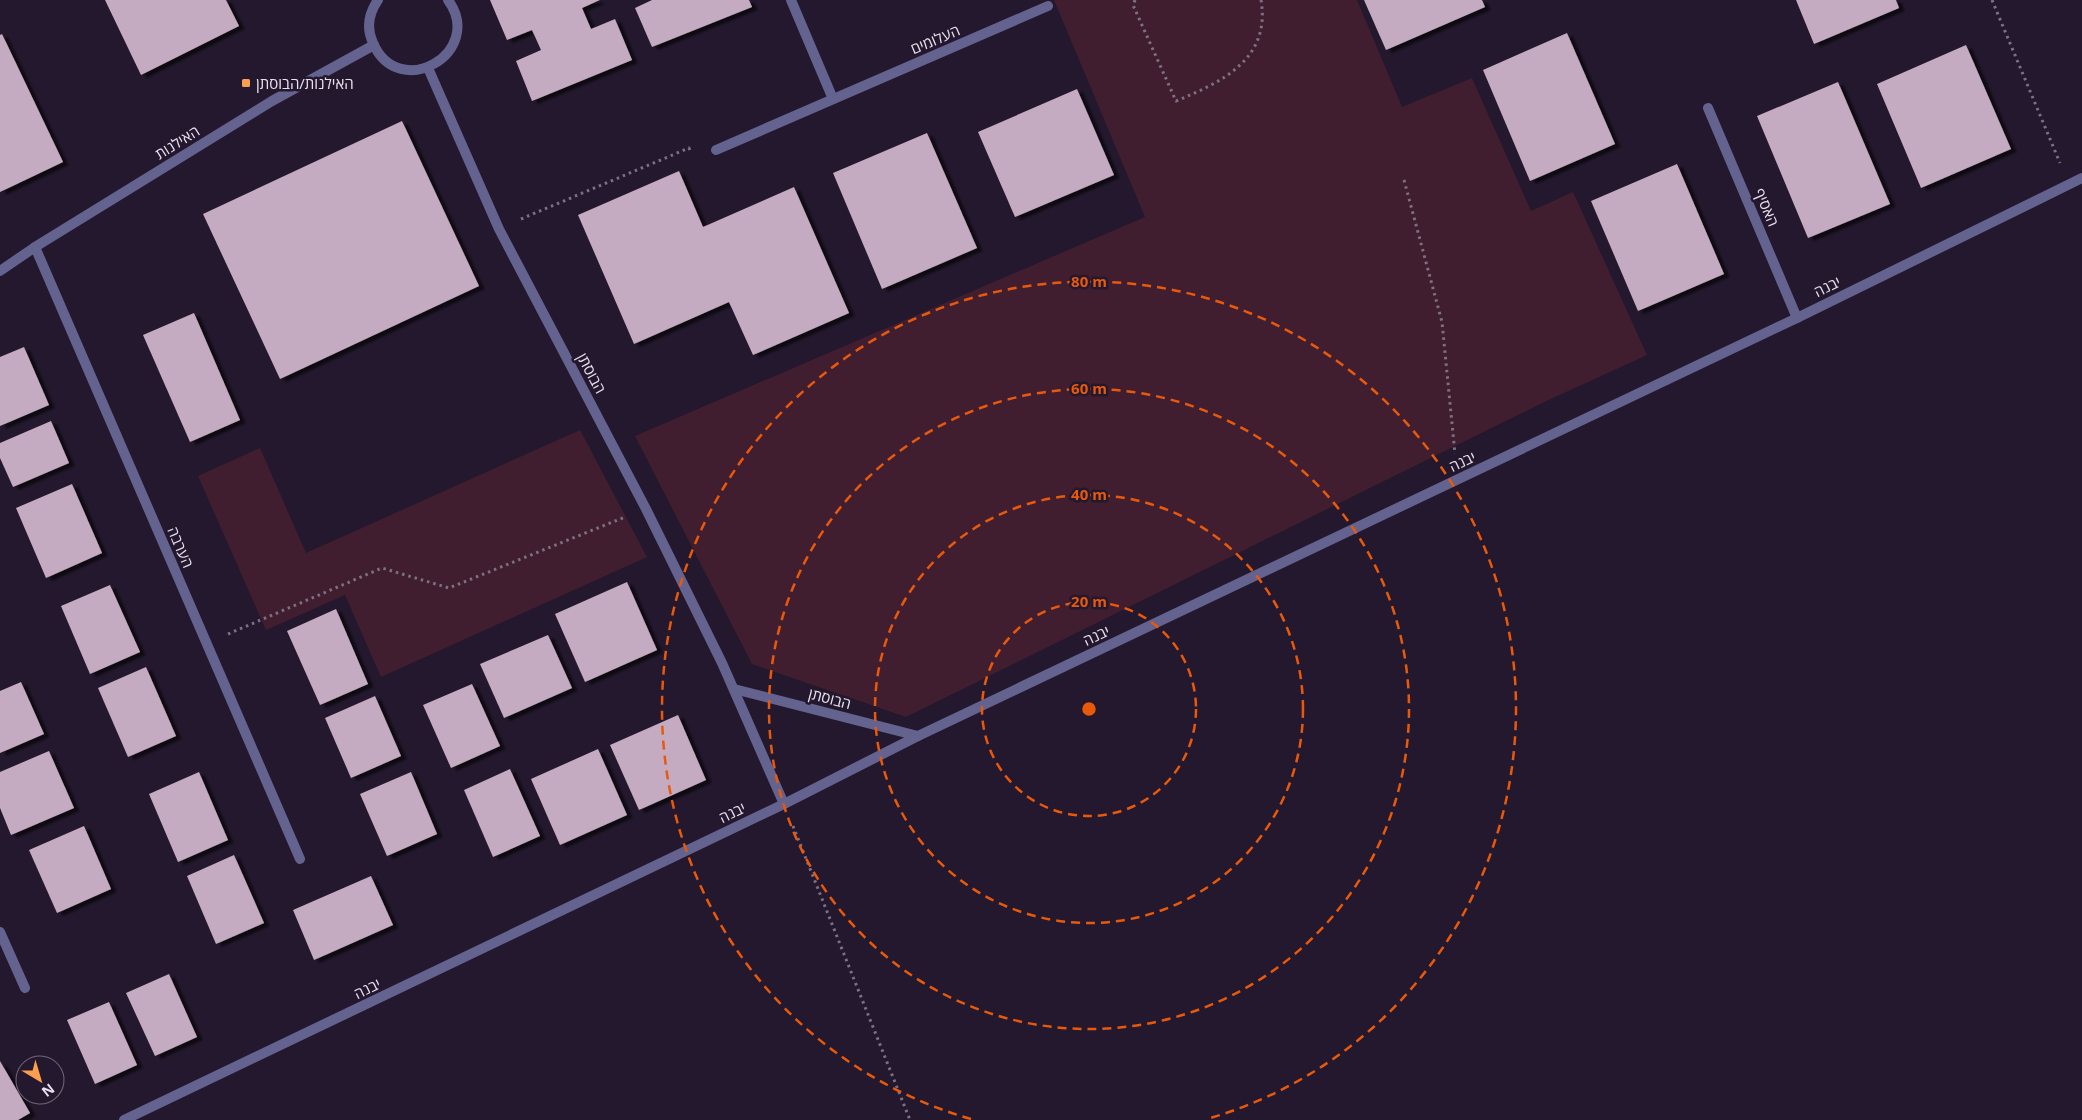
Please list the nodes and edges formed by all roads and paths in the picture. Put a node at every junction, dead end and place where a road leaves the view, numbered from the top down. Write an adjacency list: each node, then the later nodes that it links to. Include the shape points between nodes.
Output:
1 (378, 0): 8 (street, via 369,24)
2 (448, 0): 9 (street, via 457,20 456,36 451,49)
3 (791, 0): 10 (street)
4 (1135, 0): 5 (path, via 1133,5 1176,101 1203,90 1243,62 1257,45 1261,24)
5 (1260, 0)
6 (1992, 0): 15 (path)
7 (1048, 6): 10 (street, העלומים)
8 (374, 46): 9 (street, via 386,62 399,69); 17 (street, האילנות, via 272,101)
9 (428, 68): 16 (street, הבוסתן)
10 (833, 99): 12 (street, העלומים)
11 (1708, 108): 19 (street, האסיף)
12 (716, 150): 16 (path, via 694,160 689,148)
13 (2082, 178): 15 (street, יבנה)
14 (1404, 180): 20 (path, via 1442,322)
15 (2069, 184): 19 (street, יבנה)
16 (499, 229): 21 (street, הבוסתן)
17 (35, 247): 18 (street, האילנות); 22 (street, הערבה)
18 (0, 271)
19 (1797, 318): 20 (street, יבנה)
20 (1458, 479): 24 (street, יבנה)
21 (646, 509): 22 (path, via 449,588 382,568); 23 (street, הבוסתן)
22 (207, 643): 26 (street, הערבה)
23 (734, 689): 24 (street, הבוסתן); 25 (street, הבוסתן)
24 (918, 736): 25 (street, יבנה)
25 (784, 804): 29 (street, יבנה); 30 (path)
26 (300, 859)
27 (0, 932): 28 (street)
28 (25, 988)
29 (124, 1120)
30 (910, 1120)

